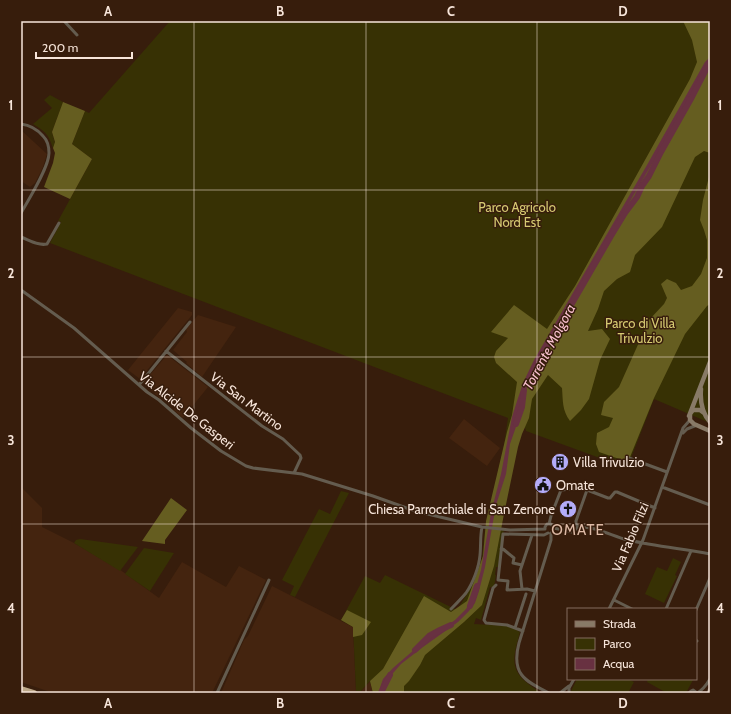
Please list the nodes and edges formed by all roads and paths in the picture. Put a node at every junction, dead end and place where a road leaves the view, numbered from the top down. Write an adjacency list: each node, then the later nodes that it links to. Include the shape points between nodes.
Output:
1 (64, 21): 2 (street)
2 (77, 35)
3 (21, 124): 4 (street, via 32,127 42,134 48,144 49,154 45,170)
4 (21, 213)
5 (59, 223): 6 (street, via 47,244 38,244)
6 (21, 238)
7 (21, 290): 12 (street, Via Alcide De Gasperi, via 74,328)
8 (190, 322): 9 (street)
9 (166, 351): 12 (street); 21 (street, Via San Martino, via 262,426 283,439 300,455)
10 (710, 362): 11 (street, Via Fabio Filzi)
11 (704, 379): 13 (street, Via Fabio Filzi, via 700,395); 14 (street, Via Fabio Filzi)
12 (139, 385): 21 (street, Via Alcide De Gasperi, via 229,457 251,468)
13 (704, 414): 14 (street, via 697,409 692,411); 15 (street); 16 (street, via 705,419)
14 (690, 418): 16 (street, via 693,424); 18 (street, Via Fabio Filzi)
15 (710, 422)
16 (697, 425): 17 (street); 18 (street)
17 (710, 430)
18 (682, 434): 20 (street, Via Fabio Filzi)
19 (629, 458): 20 (street)
20 (668, 472): 22 (street, Via Fabio Filzi)
21 (294, 473): 27 (street, Via Alcide De Gasperi, via 414,511)
22 (662, 487): 24 (street); 25 (street, Via Fabio Filzi)
23 (587, 490): 25 (street, via 610,498 617,492); 26 (street, via 561,490); 28 (street, via 576,521)
24 (710, 504)
25 (655, 508): 33 (street, Via Fabio Filzi)
26 (549, 524): 29 (street); 30 (street)
27 (483, 527): 30 (street, Via Alcide De Gasperi); 49 (street, via 475,574 465,594)
28 (578, 527): 29 (street, via 571,532); 33 (street, via 587,527)
29 (554, 528): 31 (street)
30 (545, 529): 31 (street)
31 (549, 533): 32 (street); 42 (street, via 551,540)
32 (532, 535): 34 (street, via 503,534); 37 (street)
33 (642, 543): 35 (street); 44 (street, Via Fabio Filzi)
34 (501, 549): 37 (street, via 514,558 514,563); 41 (street, via 498,580 508,581 507,590)
35 (692, 551): 36 (street); 47 (street)
36 (710, 554)
37 (522, 565): 41 (street)
38 (710, 578): 48 (street)
39 (269, 580): 57 (street)
40 (496, 585): 50 (street, via 484,622)
41 (522, 589): 42 (street)
42 (535, 592): 51 (street)
43 (526, 594): 50 (street)
44 (614, 600): 45 (street, Via Fabio Filzi); 46 (street)
45 (610, 608)
46 (630, 608)
47 (666, 608)
48 (697, 608)
49 (451, 609)
50 (515, 628): 51 (street)
51 (523, 631): 58 (street, via 516,655 520,672 524,678)
52 (710, 679): 63 (street)
53 (573, 680): 54 (street)
54 (569, 686): 59 (street); 60 (street); 61 (street)
55 (21, 689): 56 (highway)
56 (34, 693)
57 (217, 693)
58 (547, 693)
59 (560, 693)
60 (564, 693)
61 (569, 693)
62 (689, 693): 63 (street, via 692,690)
63 (697, 693)

